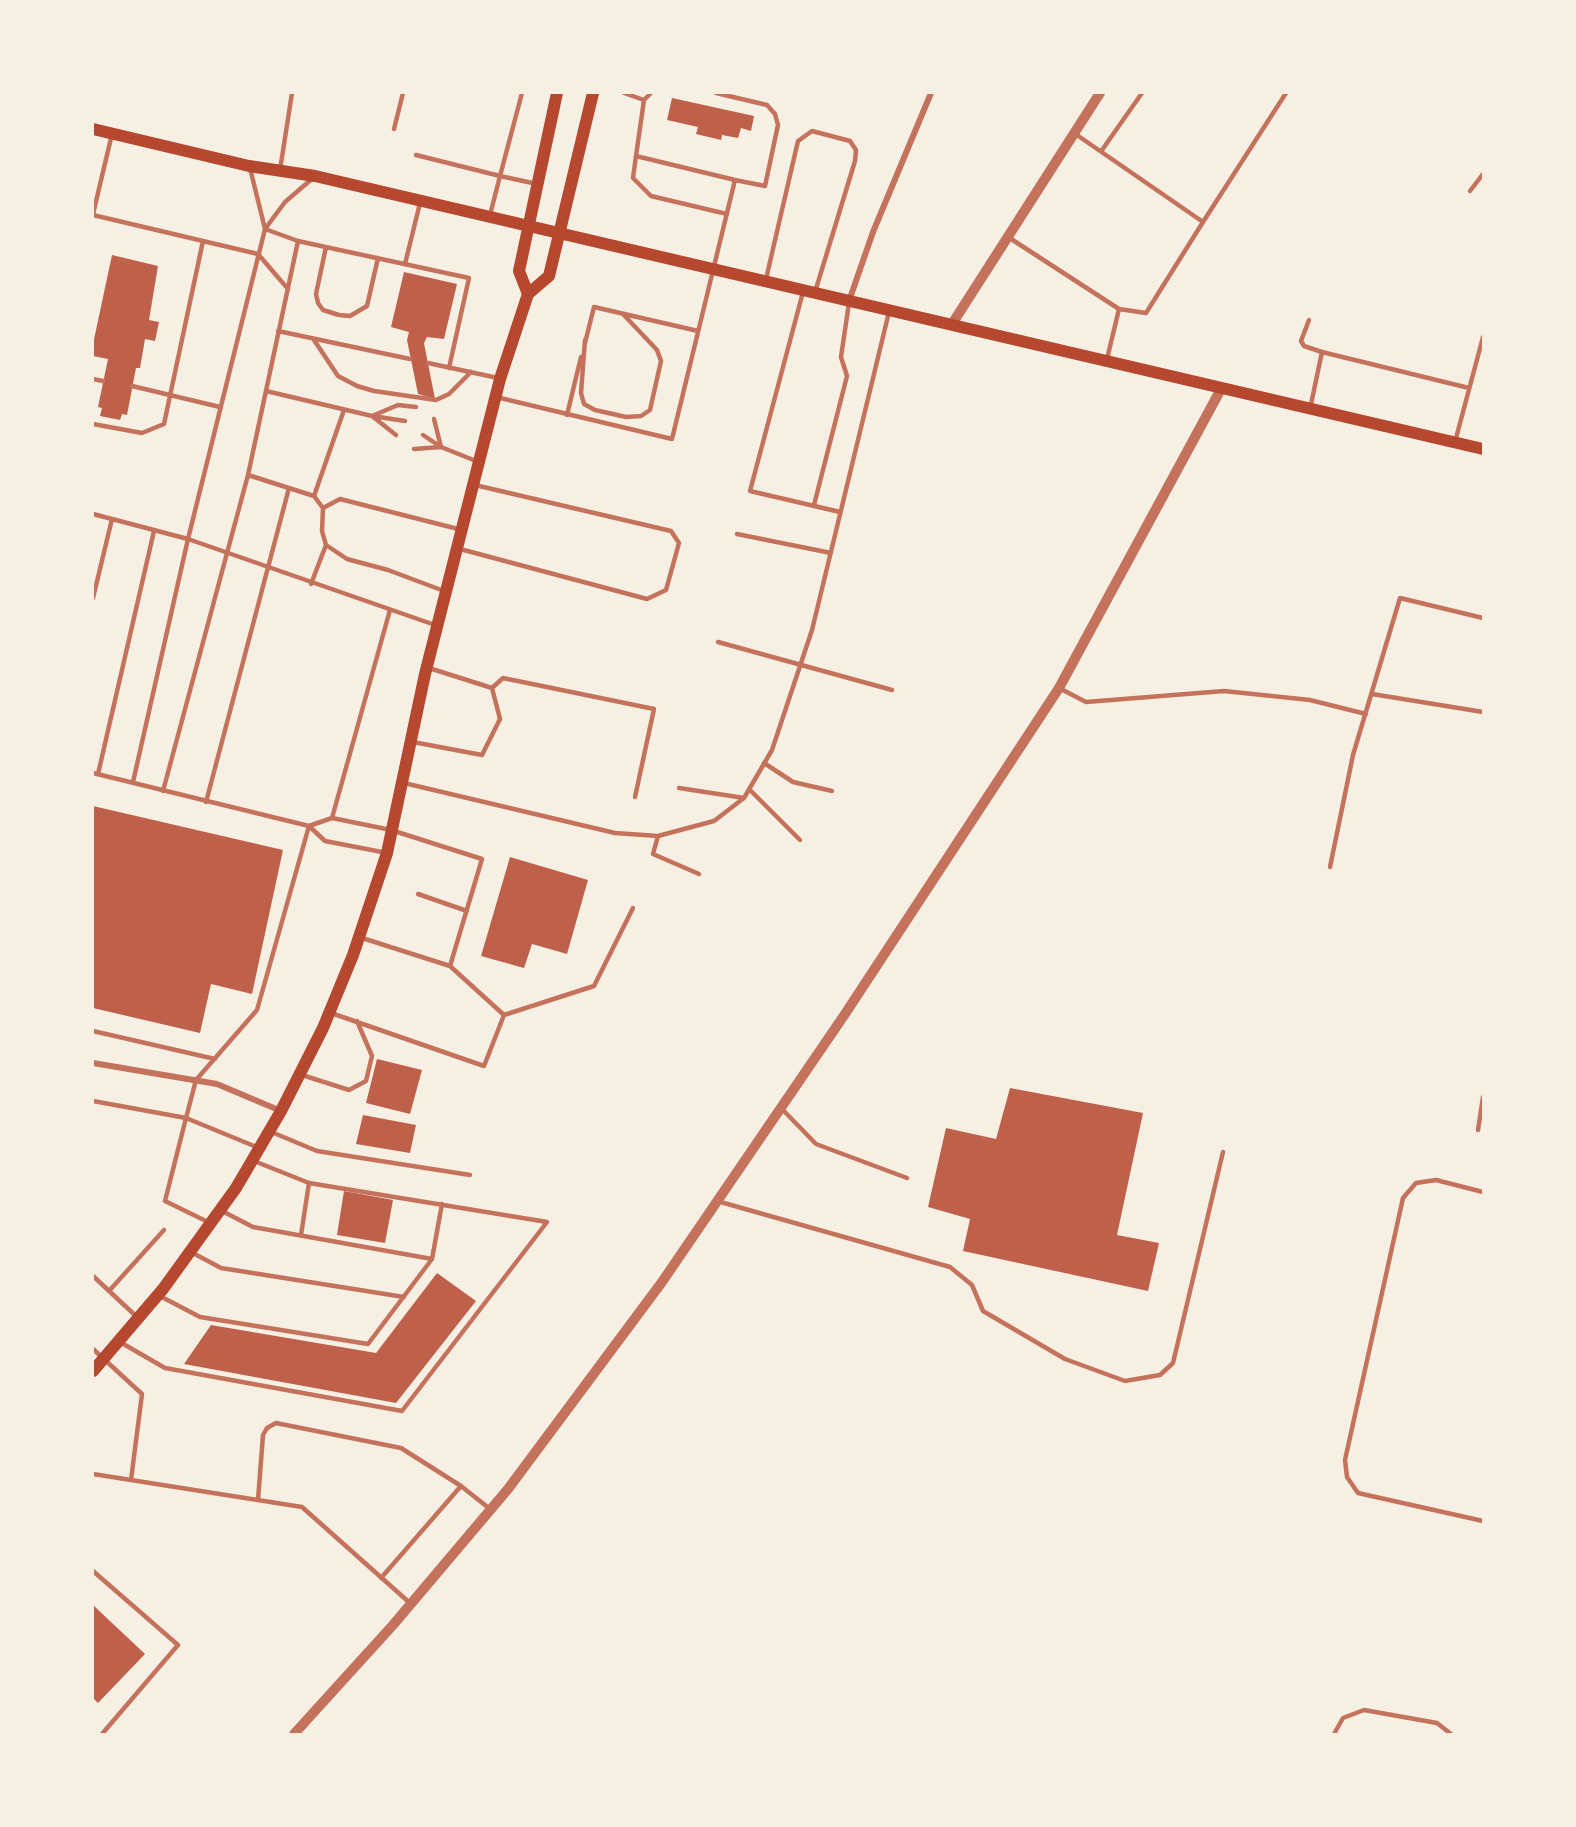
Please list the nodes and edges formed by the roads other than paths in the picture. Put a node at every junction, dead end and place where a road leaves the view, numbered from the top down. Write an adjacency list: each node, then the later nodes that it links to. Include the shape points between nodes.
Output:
1 (292, 93): 22 (lane)
2 (403, 93): 15 (lane)
3 (522, 93): 25 (lane)
4 (557, 93): 27 (main road)
5 (593, 93): 36 (main road)
6 (624, 93): 13 (lane)
7 (651, 93): 13 (lane)
8 (716, 93): 26 (lane, via 767,105 778,125 765,186)
9 (931, 93): 49 (street)
10 (1100, 93): 17 (street)
11 (1142, 93): 18 (lane)
12 (1286, 93): 33 (lane)
13 (644, 100): 20 (lane)
14 (93, 129): 16 (main road)
15 (394, 129)
16 (112, 134): 21 (main road); 30 (lane)
17 (1074, 134): 18 (lane); 37 (street)
18 (1102, 150): 33 (lane)
19 (416, 155): 25 (lane)
20 (636, 156): 26 (lane); 31 (lane, via 633,178 651,196)
21 (249, 166): 22 (main road); 35 (lane)
22 (280, 172): 24 (main road)
23 (1483, 174): 28 (lane)
24 (315, 176): 29 (main road); 35 (lane, via 285,202)
25 (500, 176): 27 (lane); 32 (lane)
26 (735, 180): 31 (lane)
27 (537, 184): 34 (main road)
28 (1470, 191)
29 (420, 202): 32 (main road); 43 (lane)
30 (93, 214): 38 (lane)
31 (727, 214): 44 (lane)
32 (489, 218): 34 (main road)
33 (1203, 222): 50 (lane, via 1146,313)
34 (527, 226): 36 (main road); 48 (main road, via 519,271)
35 (265, 229): 39 (lane); 41 (lane)
36 (559, 234): 44 (main road); 48 (main road, via 549,276)
37 (1008, 237): 50 (lane); 54 (street)
38 (203, 241): 41 (lane); 73 (lane)
39 (298, 241): 40 (lane); 46 (lane)
40 (326, 247): 42 (lane); 42 (lane, via 316,294 323,310 339,315 350,316 367,306)
41 (258, 254): 46 (lane); 75 (lane)
42 (378, 258): 43 (lane)
43 (405, 264): 64 (lane, via 469,278)
44 (713, 268): 45 (main road); 56 (lane)
45 (765, 281): 47 (main road); 47 (lane, via 798,141 812,131 850,141 855,161)
46 (288, 289): 55 (lane)
47 (809, 291): 49 (main road); 95 (lane, via 750,491)
48 (528, 294): 67 (main road)
49 (849, 301): 51 (main road); 95 (lane, via 841,357 847,376)
50 (1119, 309): 62 (lane)
51 (889, 310): 54 (main road); 97 (lane)
52 (623, 314): 56 (lane); 59 (lane, via 594,307); 59 (lane, via 657,350 661,362 650,410 641,416 626,417 584,404 581,393)
53 (1308, 320): 60 (lane, via 1301,341 1304,346)
54 (952, 324): 62 (main road)
55 (279, 331): 58 (lane); 72 (lane)
56 (698, 331): 79 (lane, via 672,439)
57 (1483, 337): 70 (lane)
58 (314, 340): 61 (lane); 65 (lane, via 338,376 374,391 436,400 449,394)
59 (585, 340): 79 (lane)
60 (1322, 351): 70 (lane); 77 (lane)
61 (410, 359)
62 (1106, 361): 71 (main road)
63 (428, 363): 64 (lane)
64 (449, 368): 65 (lane)
65 (471, 372): 67 (lane)
66 (93, 379): 68 (lane)
67 (500, 379): 74 (main road)
68 (103, 381)
69 (132, 387): 73 (lane)
70 (1469, 388): 86 (lane)
71 (1221, 389): 77 (main road); 119 (street)
72 (266, 391): 78 (lane); 91 (lane)
73 (170, 395): 75 (lane); 83 (lane, via 164,424 142,433)
74 (496, 397): 79 (lane); 90 (main road)
75 (220, 407): 103 (lane)
76 (417, 407): 80 (lane, via 398,405)
77 (1310, 409): 86 (main road)
78 (344, 410): 80 (lane); 94 (lane)
79 (567, 415)
80 (372, 416): 82 (lane); 84 (lane)
81 (434, 419): 87 (lane)
82 (405, 421)
83 (93, 424)
84 (396, 435)
85 (423, 435): 87 (lane)
86 (1455, 442): 89 (main road)
87 (441, 447): 88 (lane); 90 (lane)
88 (414, 449)
89 (1483, 449)
90 (479, 462): 92 (main road)
91 (248, 475): 93 (lane); 106 (lane)
92 (473, 484): 100 (main road); 105 (lane, via 671,531 679,543 666,590 647,599)
93 (289, 488): 94 (lane); 108 (lane)
94 (314, 496): 96 (lane)
95 (814, 505): 97 (lane)
96 (323, 508): 100 (lane, via 340,499); 104 (lane)
97 (840, 512): 107 (lane)
98 (93, 514): 99 (lane)
99 (112, 519): 101 (lane); 111 (lane)
100 (462, 530): 105 (main road)
101 (154, 531): 103 (lane); 126 (lane)
102 (737, 534): 107 (lane)
103 (188, 539): 106 (lane); 127 (lane)
104 (326, 545): 109 (lane); 110 (lane, via 347,559)
105 (457, 548): 110 (main road)
106 (228, 553): 108 (lane); 131 (lane)
107 (831, 553): 116 (lane)
108 (267, 567): 109 (lane); 135 (lane)
109 (311, 584): 112 (lane)
110 (446, 592): 114 (main road)
111 (93, 598)
112 (390, 610): 114 (lane); 136 (lane)
113 (1483, 618): 121 (lane, via 1400,598)
114 (437, 626): 117 (main road)
115 (718, 642): 116 (lane)
116 (800, 666): 120 (lane); 125 (lane)
117 (427, 668): 118 (lane); 124 (main road)
118 (492, 688): 124 (lane, via 500,719 482,755); 133 (lane, via 503,678 654,709)
119 (1059, 688): 123 (lane, via 1086,702 1224,691 1310,700); 159 (street)
120 (891, 690)
121 (1372, 694): 122 (lane); 123 (lane)
122 (1483, 712)
123 (1366, 714): 142 (lane, via 1353,755)
124 (411, 742): 128 (main road)
125 (764, 763): 130 (lane); 132 (lane, via 793,782)
126 (96, 774): 127 (lane)
127 (133, 782): 131 (lane)
128 (402, 782): 138 (main road); 139 (lane, via 615,833)
129 (679, 788): 134 (lane)
130 (749, 789): 134 (lane); 140 (lane)
131 (163, 791): 135 (lane)
132 (832, 791)
133 (635, 797)
134 (744, 798): 139 (lane, via 714,821)
135 (206, 802): 137 (lane)
136 (332, 818): 137 (lane); 138 (lane)
137 (309, 826): 141 (lane, via 326,841); 153 (lane, via 257,1010)
138 (391, 830): 141 (main road); 146 (lane, via 483,859)
139 (658, 836): 143 (lane, via 653,854)
140 (800, 840)
141 (387, 853): 147 (main road)
142 (1330, 867)
143 (699, 874)
144 (418, 894): 146 (lane)
145 (633, 908): 150 (lane, via 594,986)
146 (467, 911): 148 (lane)
147 (359, 937): 148 (lane); 149 (main road)
148 (450, 966): 150 (lane)
149 (330, 1012): 151 (lane); 155 (main road)
150 (504, 1015): 151 (lane, via 483,1066)
151 (357, 1021): 155 (lane, via 372,1056 366,1081 349,1090)
152 (93, 1031): 153 (lane)
153 (215, 1059): 156 (lane)
154 (93, 1063): 156 (street)
155 (300, 1074): 160 (main road)
156 (196, 1080): 160 (street, via 216,1084); 161 (lane)
157 (1483, 1097): 162 (lane)
158 (93, 1101): 161 (lane)
159 (781, 1108): 168 (lane, via 816,1144); 171 (street)
160 (281, 1111): 163 (main road)
161 (186, 1118): 164 (lane); 174 (lane, via 165,1201)
162 (1478, 1130)
163 (269, 1131): 164 (main road); 167 (lane, via 317,1151)
164 (259, 1148): 166 (main road)
165 (1223, 1152): 171 (lane, via 1173,1363 1160,1375 1125,1381 1065,1359 983,1311 972,1285 950,1267)
166 (252, 1161): 169 (lane); 173 (main road)
167 (470, 1175)
168 (907, 1178)
169 (309, 1183): 172 (lane); 176 (lane)
170 (1483, 1192): 193 (lane, via 1436,1180 1416,1183 1403,1198 1345,1460 1347,1477 1358,1493)
171 (717, 1202): 192 (street, via 603,1365)
172 (442, 1204): 178 (lane); 184 (lane, via 547,1222 402,1411 165,1368)
173 (220, 1210): 174 (main road); 176 (lane, via 253,1227)
174 (211, 1223): 177 (main road)
175 (164, 1230): 180 (lane)
176 (301, 1235): 178 (lane)
177 (190, 1252): 181 (main road); 182 (lane, via 221,1268)
178 (432, 1259): 182 (lane)
179 (93, 1276): 180 (lane)
180 (109, 1291): 183 (lane)
181 (158, 1296): 182 (lane, via 200,1317 368,1344); 183 (main road)
182 (404, 1297)
183 (139, 1319): 184 (main road)
184 (120, 1342): 186 (main road)
185 (93, 1349): 186 (lane)
186 (104, 1359): 187 (main road); 189 (lane, via 142,1394)
187 (93, 1371)
188 (93, 1474): 189 (lane)
189 (131, 1480): 191 (lane)
190 (461, 1486): 191 (lane, via 401,1448 276,1424 263,1435); 192 (lane); 195 (lane)
191 (258, 1500): 195 (lane, via 302,1507)
192 (490, 1510): 196 (street)
193 (1483, 1521)
194 (93, 1570): 197 (lane, via 178,1645)
195 (381, 1578): 196 (lane)
196 (411, 1604): 198 (street)
197 (102, 1734)
198 (294, 1734)
199 (1334, 1734): 200 (lane, via 1344,1718 1364,1710 1437,1723)
200 (1451, 1734)

